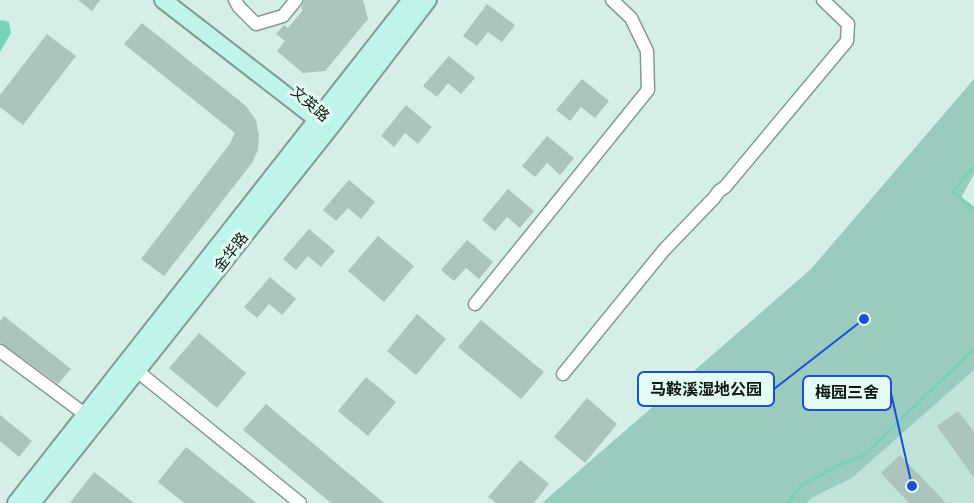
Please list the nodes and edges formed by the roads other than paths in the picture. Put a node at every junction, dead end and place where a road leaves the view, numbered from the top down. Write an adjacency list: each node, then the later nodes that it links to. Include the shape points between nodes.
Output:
1 (163, 0): 9 (main road, 文英路)
2 (179, 0): 9 (main road, 文英路)
3 (236, 0): 4 (street, via 256,24 283,16)
4 (296, 0)
5 (411, 0): 9 (main road, 金华路)
6 (428, 0): 9 (main road, 金华路)
7 (612, 0): 10 (street, via 631,18 647,51 648,90)
8 (823, 0): 13 (street, via 848,24 847,41 725,187 664,250)
9 (325, 119): 12 (main road, 金华路)
10 (475, 304)
11 (0, 351): 14 (street)
12 (132, 367): 14 (main road, 金华路); 16 (main road, 金华路); 17 (street)
13 (563, 374)
14 (86, 415): 15 (main road, 金华路)
15 (16, 503)
16 (32, 503)
17 (300, 503)

